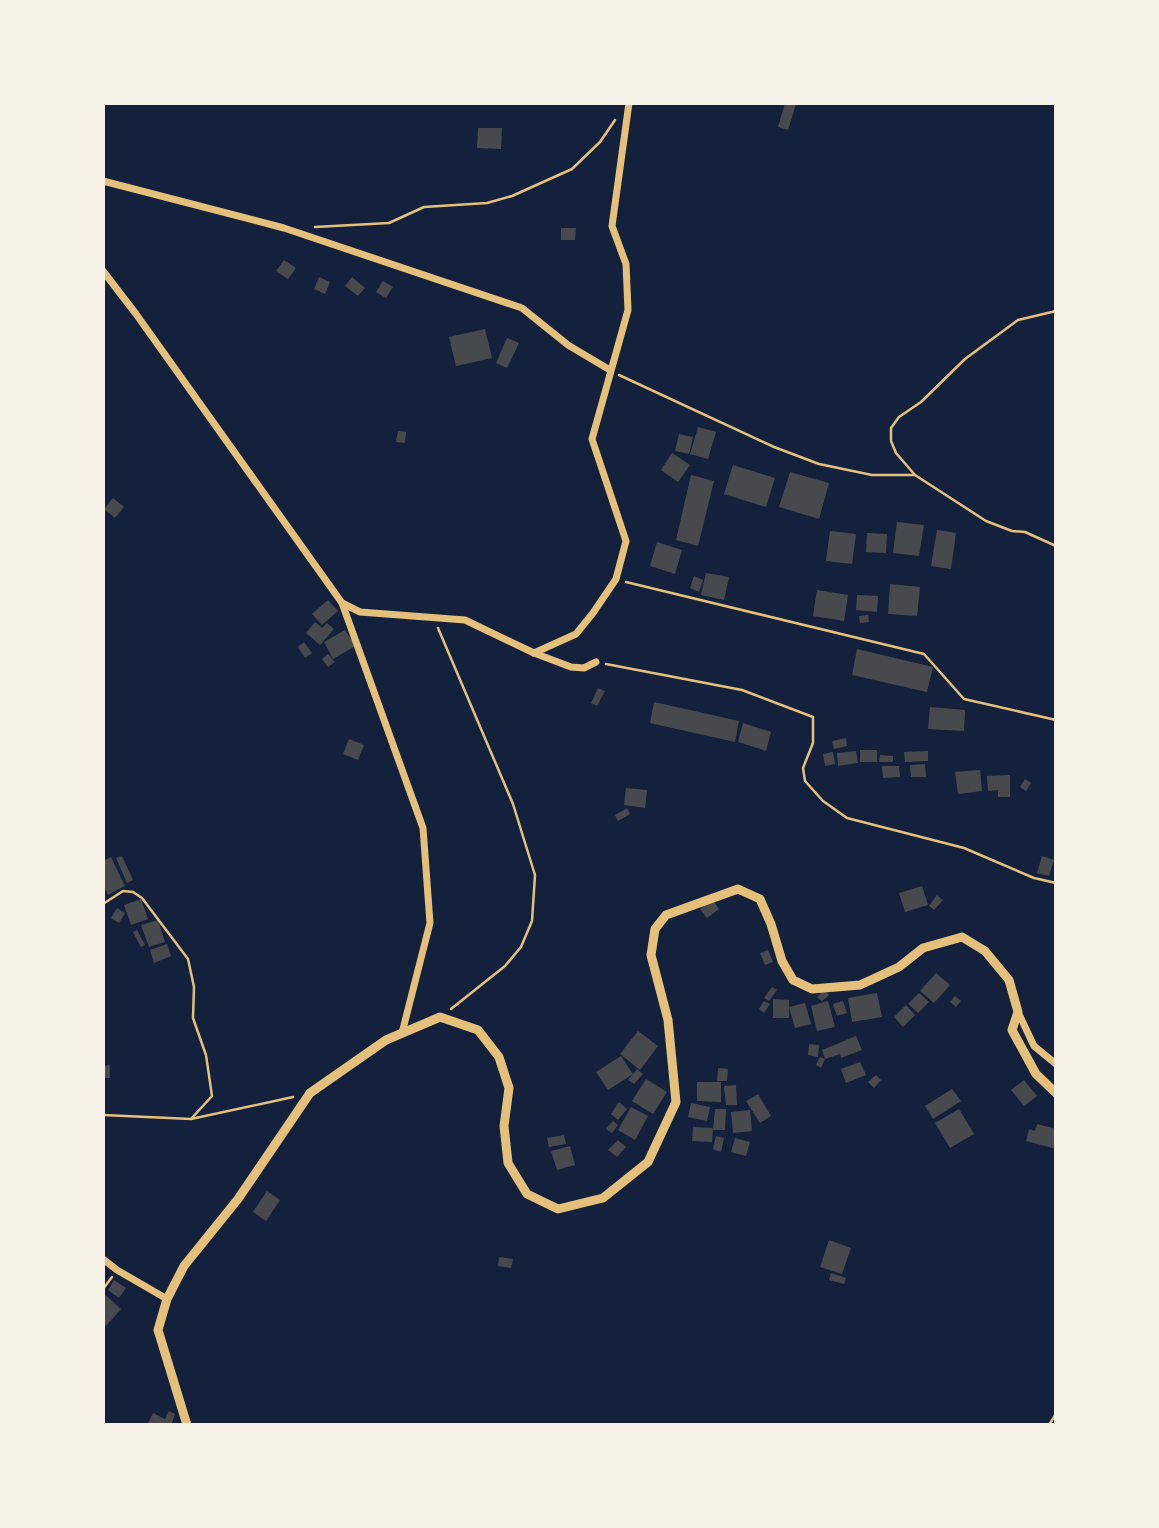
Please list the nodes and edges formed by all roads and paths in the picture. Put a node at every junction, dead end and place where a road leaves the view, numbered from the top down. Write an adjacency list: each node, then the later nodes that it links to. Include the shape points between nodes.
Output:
1 (629, 103): 7 (street, via 612,226 626,264 628,310)
2 (620, 113): 4 (path, via 600,142 572,169 512,196 487,203 424,207 389,223)
3 (103, 181): 7 (street, via 284,228 522,308 568,345)
4 (310, 227)
5 (103, 271): 11 (street)
6 (1056, 311): 8 (path, via 1018,320 898,417 891,428 891,441)
7 (610, 370): 8 (path, via 819,464 872,475); 10 (street, via 592,439 626,541)
8 (915, 475): 9 (path, via 986,522)
9 (1056, 545)
10 (616, 579): 13 (street, via 576,634); 15 (path, via 924,654 964,699)
11 (342, 603): 12 (street, via 360,612); 20 (street, via 423,828 430,923)
12 (434, 617): 13 (street, via 465,620); 19 (path, via 513,804 535,875 532,921 521,947 505,966)
13 (534, 653): 14 (street, via 571,667 584,668)
14 (596, 662): 16 (path, via 742,690 813,717 813,743 803,768 805,781 846,818 964,848)
15 (1056, 720)
16 (1056, 883)
17 (103, 904): 25 (path, via 123,891 133,892 188,958 194,987 193,1018 206,1055 212,1096)
18 (1018, 1012): 19 (street, via 1009,980 985,951 962,937 923,948 899,967 860,985 812,989 793,980 760,900 738,890 666,915 655,929 651,955 668,1020 676,1102 648,1162 603,1198 558,1209 527,1194 509,1163 504,1126 509,1088 499,1057 478,1030); 21 (street, via 1034,1046); 23 (street, via 1012,1030 1036,1074)
19 (440, 1017): 20 (street)
20 (402, 1033): 22 (street)
21 (1056, 1064)
22 (310, 1093): 25 (path); 27 (street, via 239,1199 184,1266)
23 (1056, 1093)
24 (103, 1115): 25 (path)
25 (191, 1119)
26 (103, 1259): 27 (street)
27 (167, 1299): 29 (street, via 159,1330)
28 (1056, 1415): 30 (path)
29 (187, 1425)
30 (1049, 1425)

